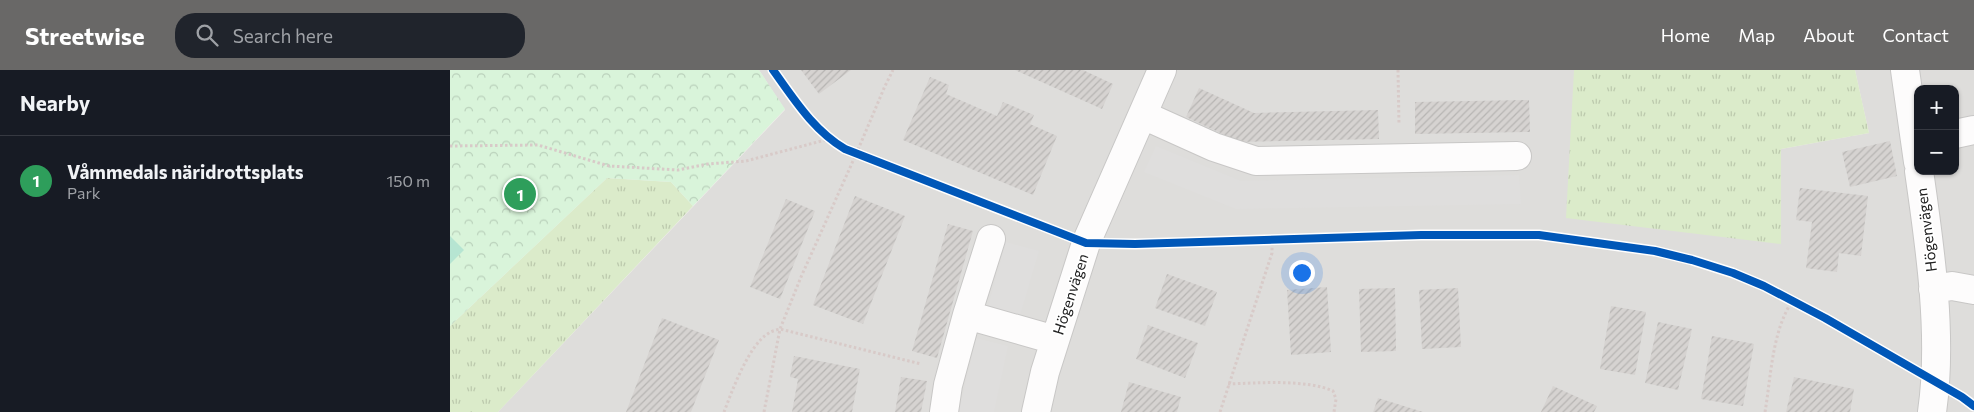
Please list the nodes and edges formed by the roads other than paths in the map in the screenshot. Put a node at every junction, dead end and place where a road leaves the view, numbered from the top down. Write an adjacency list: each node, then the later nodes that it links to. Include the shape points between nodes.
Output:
1 (1162, 70): 3 (street, Högenvägen)
2 (1905, 70): 4 (street)
3 (1143, 115): 7 (street, via 1214,148 1256,161); 13 (street, Högenvägen, via 1086,243)
4 (1914, 130)
5 (1974, 130): 6 (street)
6 (1959, 133)
7 (1517, 156)
8 (1919, 175): 10 (street, Högenvägen)
9 (991, 239): 12 (street)
10 (1933, 289): 11 (street, Högenvägen, via 1952,286); 16 (street, Högenvägen, via 1936,382)
11 (1974, 290)
12 (968, 315): 13 (street); 14 (street)
13 (1055, 340): 15 (street, Högenvägen)
14 (944, 412)
15 (1036, 412)
16 (1932, 412)

